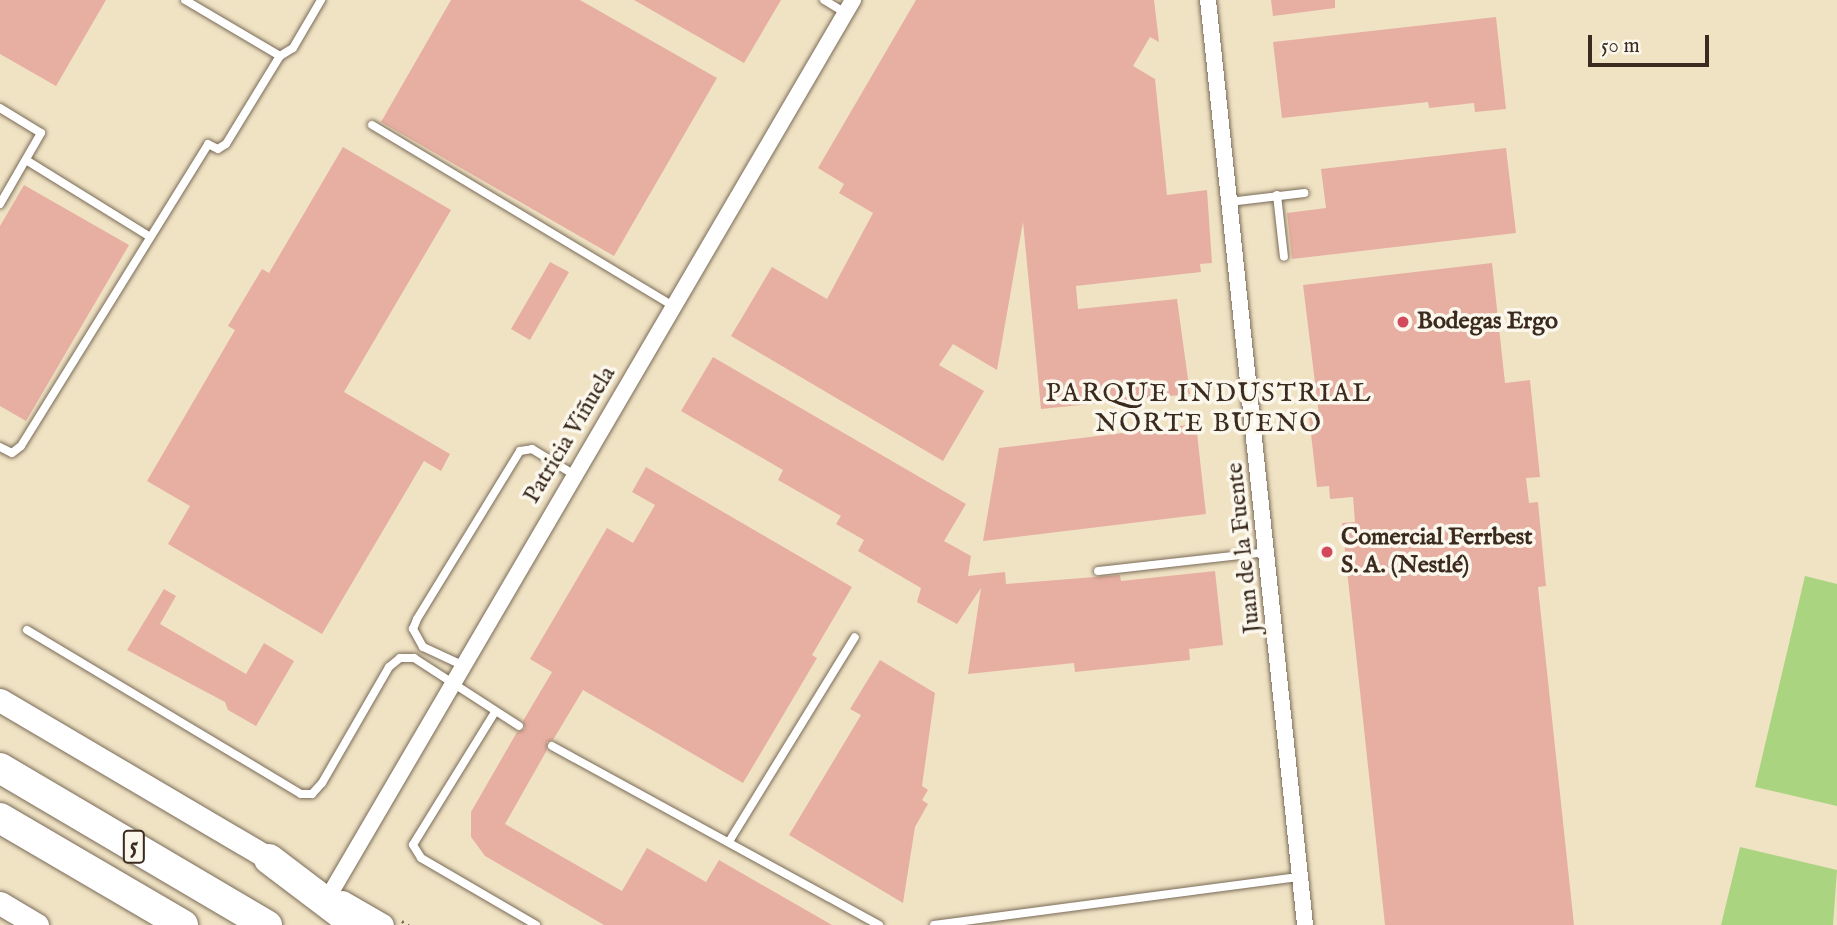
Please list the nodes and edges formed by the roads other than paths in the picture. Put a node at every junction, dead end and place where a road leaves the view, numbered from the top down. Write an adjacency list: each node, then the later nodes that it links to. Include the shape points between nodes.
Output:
1 (185, 0): 6 (lane)
2 (321, 0): 6 (lane, via 293,48)
3 (824, 0): 5 (lane)
4 (1208, 0): 12 (street, Juan de la Fuente)
5 (850, 6): 16 (street, Patricia Viñuela)
6 (280, 56): 14 (lane, via 226,144 218,149 208,144)
7 (0, 108): 9 (lane, via 41,134)
8 (372, 125): 16 (lane)
9 (26, 160): 13 (lane); 14 (lane)
10 (1304, 192): 11 (lane)
11 (1277, 195): 12 (lane); 15 (lane)
12 (1229, 202): 19 (street, Juan de la Fuente)
13 (0, 204)
14 (150, 237): 17 (lane, via 21,446 12,453)
15 (1284, 257)
16 (673, 306): 18 (street, Patricia Viñuela)
17 (0, 447)
18 (573, 474): 23 (street, Patricia Viñuela); 23 (lane, via 533,449 520,451 417,620 413,629 423,647)
19 (1267, 552): 20 (lane); 33 (street, Juan de la Fuente)
20 (1098, 571)
21 (27, 630): 24 (lane, via 301,794 312,794 322,783 389,667 400,658 414,658)
22 (855, 637): 31 (lane)
23 (462, 665): 24 (street, Patricia Viñuela)
24 (452, 683): 26 (lane); 34 (street, Patricia Viñuela)
25 (0, 700): 32 (main road)
26 (495, 712): 27 (lane); 41 (lane, via 413,845 421,858)
27 (519, 726)
28 (552, 746): 31 (lane)
29 (0, 768): 38 (highway, 5)
30 (0, 818): 37 (highway, 5)
31 (730, 840): 42 (lane)
32 (269, 859): 34 (main road); 39 (highway)
33 (1300, 877): 43 (lane); 44 (street, Juan de la Fuente)
34 (330, 894): 40 (main road)
35 (9, 913): 36 (main road)
36 (37, 925)
37 (183, 925)
38 (267, 925)
39 (356, 925)
40 (382, 925)
41 (536, 925)
42 (879, 925)
43 (934, 925)
44 (1306, 925)

